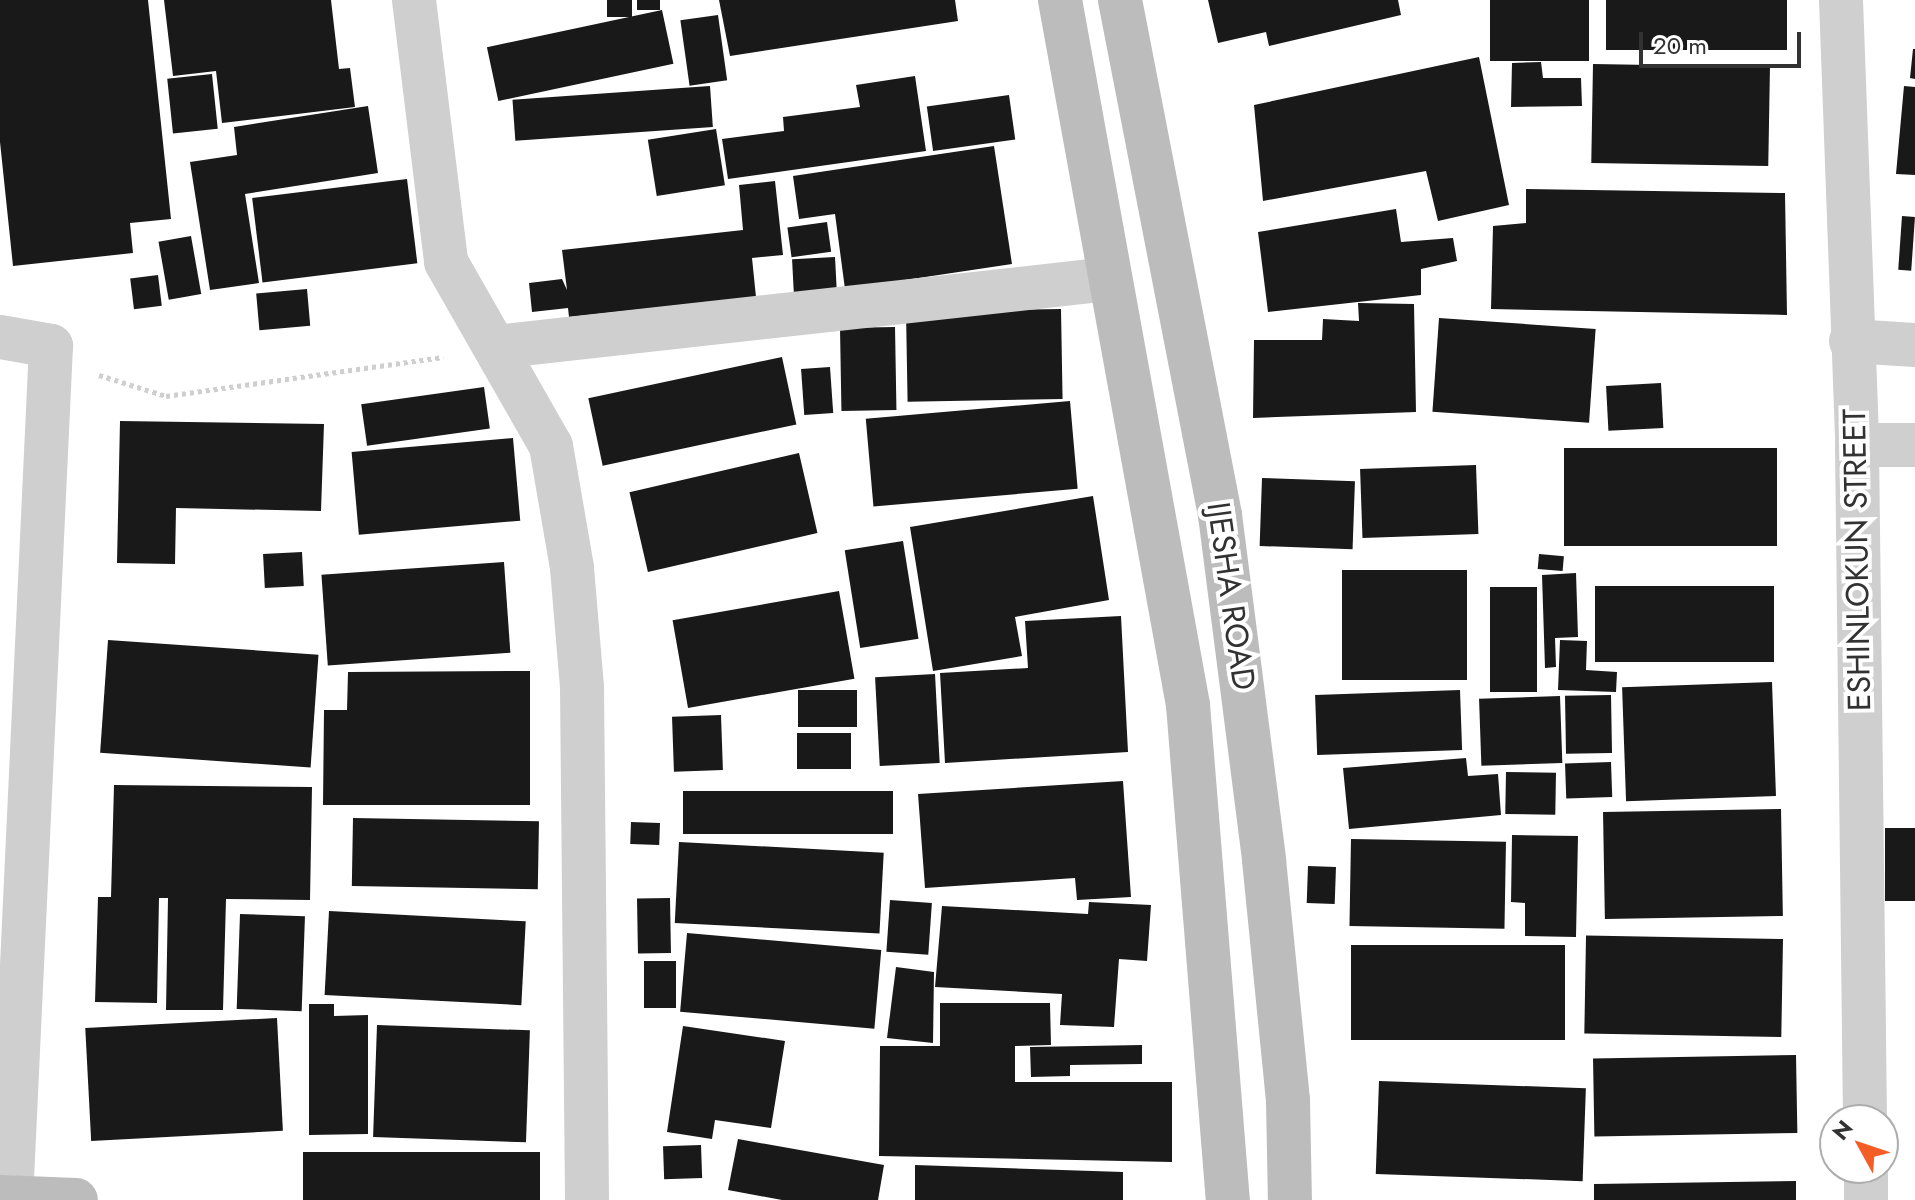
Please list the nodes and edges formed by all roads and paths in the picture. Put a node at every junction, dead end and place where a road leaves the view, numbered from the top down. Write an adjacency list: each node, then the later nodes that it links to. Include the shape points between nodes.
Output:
1 (414, 0): 10 (street, via 446,262)
2 (1060, 0): 5 (main road, IJESHA ROAD)
3 (1120, 0): 18 (main road, IJESHA ROAD, via 1220,515 1264,860 1288,1100)
4 (1841, 0): 7 (street, ESHINLOKUN STREET)
5 (1109, 279): 10 (street); 17 (main road, IJESHA ROAD, via 1188,705)
6 (0, 337): 9 (street)
7 (1851, 341): 8 (street); 11 (street, ESHINLOKUN STREET)
8 (1915, 345)
9 (51, 346): 10 (path, via 94,374 166,396); 14 (street)
10 (495, 347): 16 (street, via 551,446 572,568 582,687)
11 (1857, 445): 12 (street); 13 (street, ESHINLOKUN STREET)
12 (1915, 445)
13 (1865, 1104)
14 (7, 1198): 15 (main road)
15 (76, 1200)
16 (587, 1200)
17 (1228, 1200)
18 (1290, 1200)

